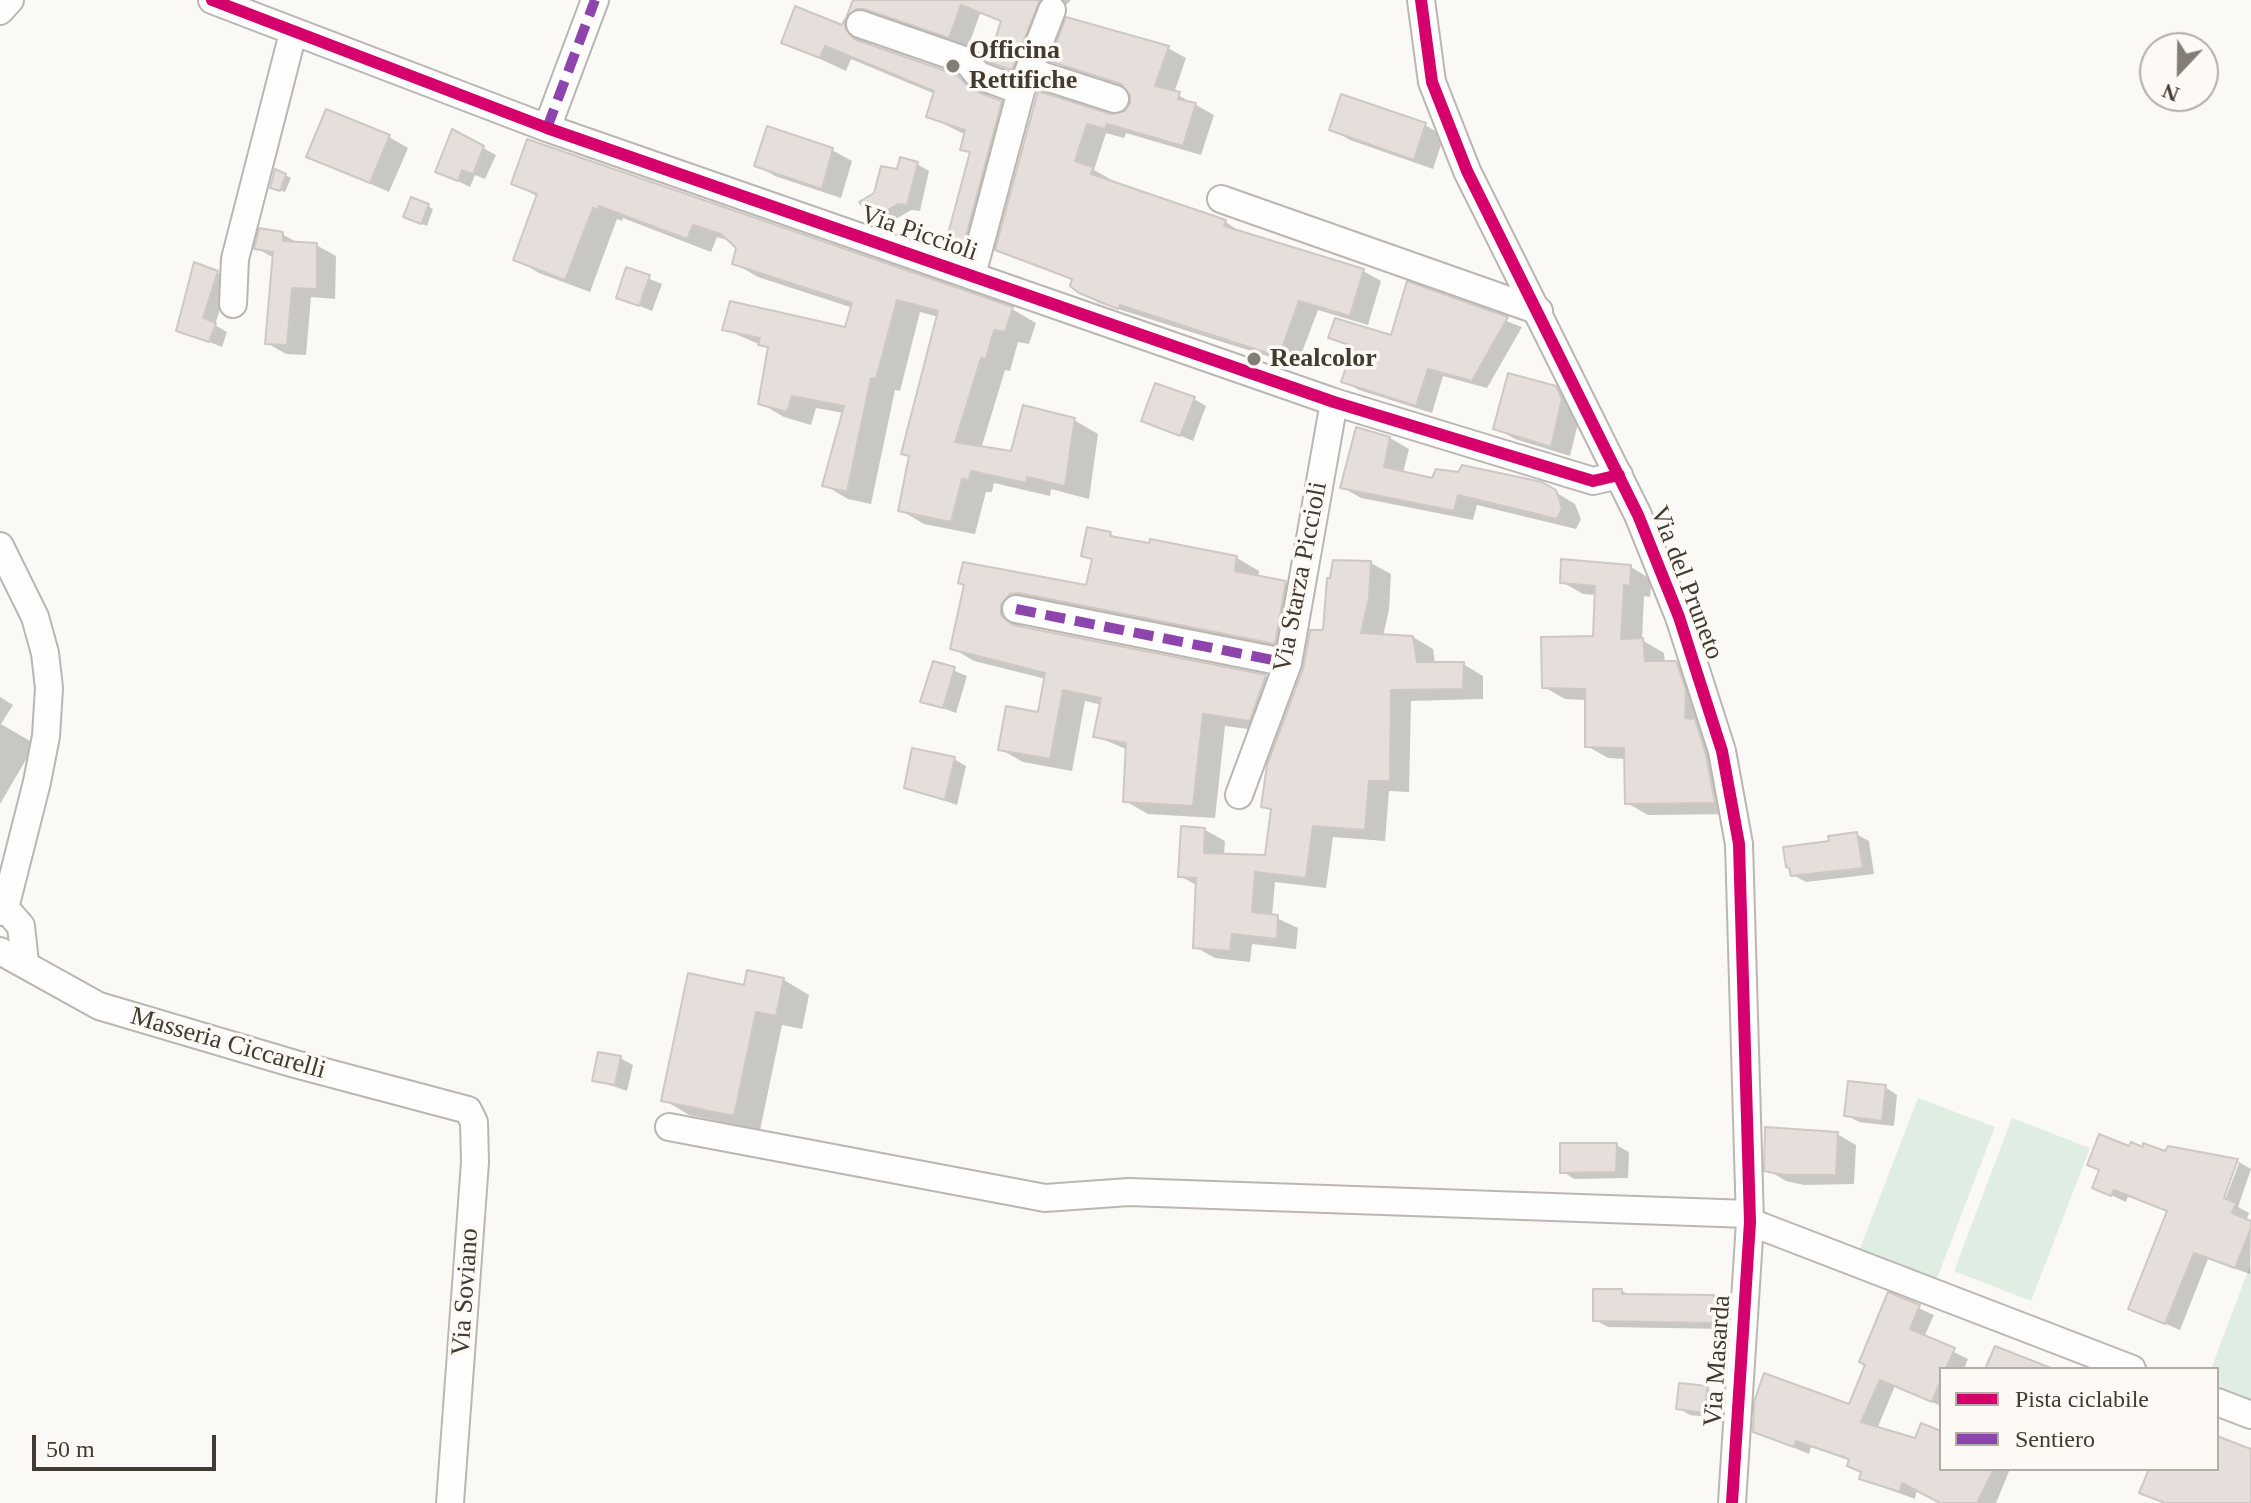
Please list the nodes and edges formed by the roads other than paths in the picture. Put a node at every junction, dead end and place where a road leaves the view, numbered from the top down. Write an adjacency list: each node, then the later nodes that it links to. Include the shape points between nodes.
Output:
1 (10, 0): 6 (street)
2 (212, 0): 8 (street, Via Piccioli)
3 (595, 0): 11 (street)
4 (1421, 0): 15 (street, Via del Pruneto, via 1432,82 1467,171)
5 (1052, 10): 9 (street)
6 (0, 11)
7 (860, 24): 9 (street, via 967,61 978,75)
8 (293, 33): 11 (street, Via Piccioli); 14 (street, via 235,259)
9 (1026, 81): 10 (street); 13 (street)
10 (1115, 99)
11 (547, 128): 13 (street, Via Piccioli)
12 (1221, 199): 15 (street)
13 (972, 275): 16 (street, Via Piccioli)
14 (233, 304)
15 (1539, 311): 17 (street, Via del Pruneto)
16 (1334, 402): 17 (street, Via Piccioli, via 1593,481); 20 (street, Via Starza Piccioli)
17 (1619, 475): 28 (street, Via del Pruneto, via 1679,617 1722,751 1739,844)
18 (0, 546): 22 (street, via 35,617 49,688 46,736)
19 (1016, 609): 20 (street)
20 (1288, 663): 21 (street, Via Starza Piccioli)
21 (1239, 795)
22 (7, 862): 23 (street)
23 (2, 910): 25 (street, via 21,926)
24 (0, 951): 25 (street, Masseria Ciccarelli)
25 (25, 963): 26 (street, Masseria Ciccarelli, via 99,1006)
26 (440, 1103): 32 (street, Via Soviano, via 468,1110 474,1122 475,1162)
27 (669, 1127): 28 (street, via 1045,1198 1129,1192)
28 (1750, 1218): 29 (street); 33 (street, Via Masarda)
29 (2127, 1367)
30 (2219, 1403): 31 (street)
31 (2251, 1415)
32 (450, 1503)
33 (1732, 1503)

